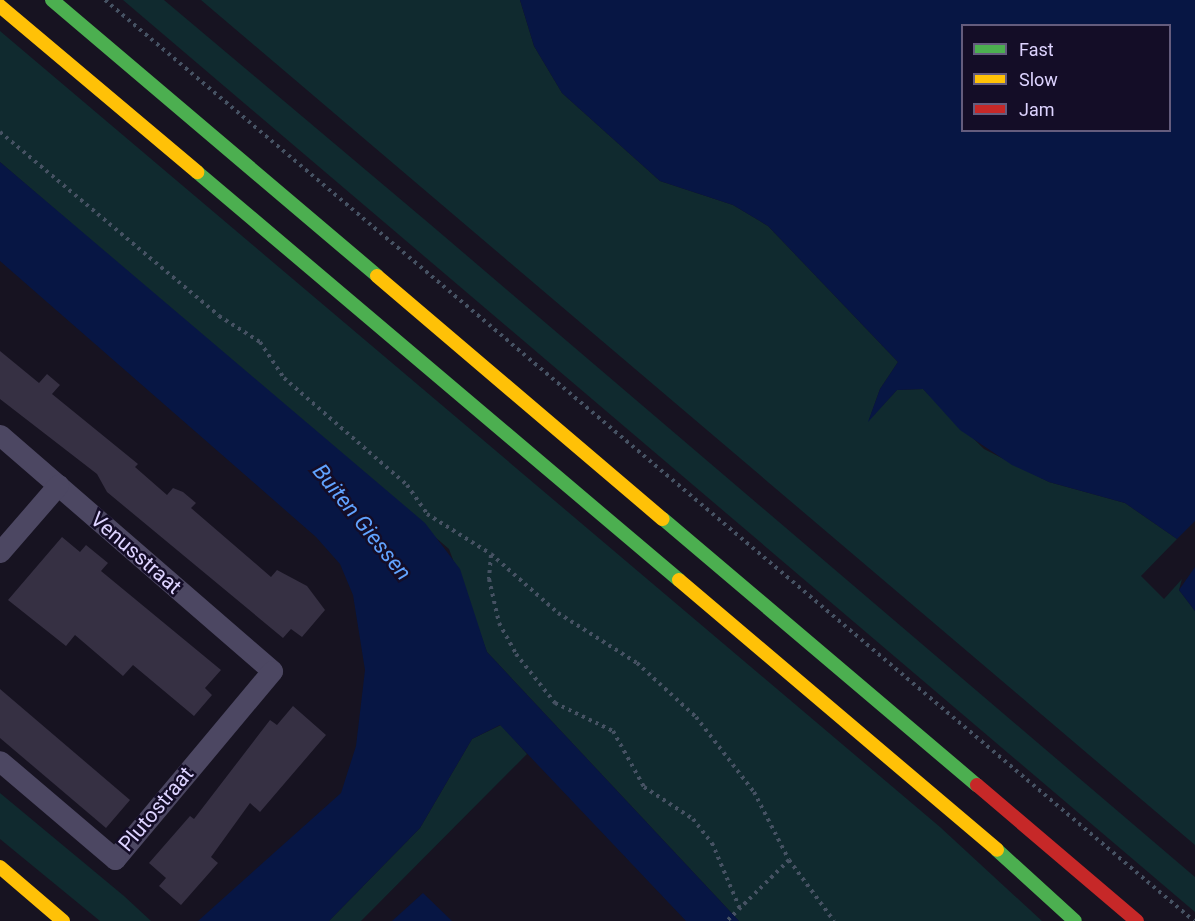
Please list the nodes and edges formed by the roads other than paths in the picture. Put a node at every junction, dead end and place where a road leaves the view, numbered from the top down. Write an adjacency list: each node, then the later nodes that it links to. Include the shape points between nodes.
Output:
1 (52, 0): 11 (main road)
2 (0, 6): 10 (main road, via 986,839)
3 (0, 435): 4 (street, Venusstraat)
4 (58, 485): 5 (street); 6 (street, Venusstraat)
5 (0, 552)
6 (272, 671): 7 (street, Plutostraat, via 115,859)
7 (0, 761)
8 (0, 867): 9 (main road)
9 (63, 921)
10 (1075, 921)
11 (1137, 921)

